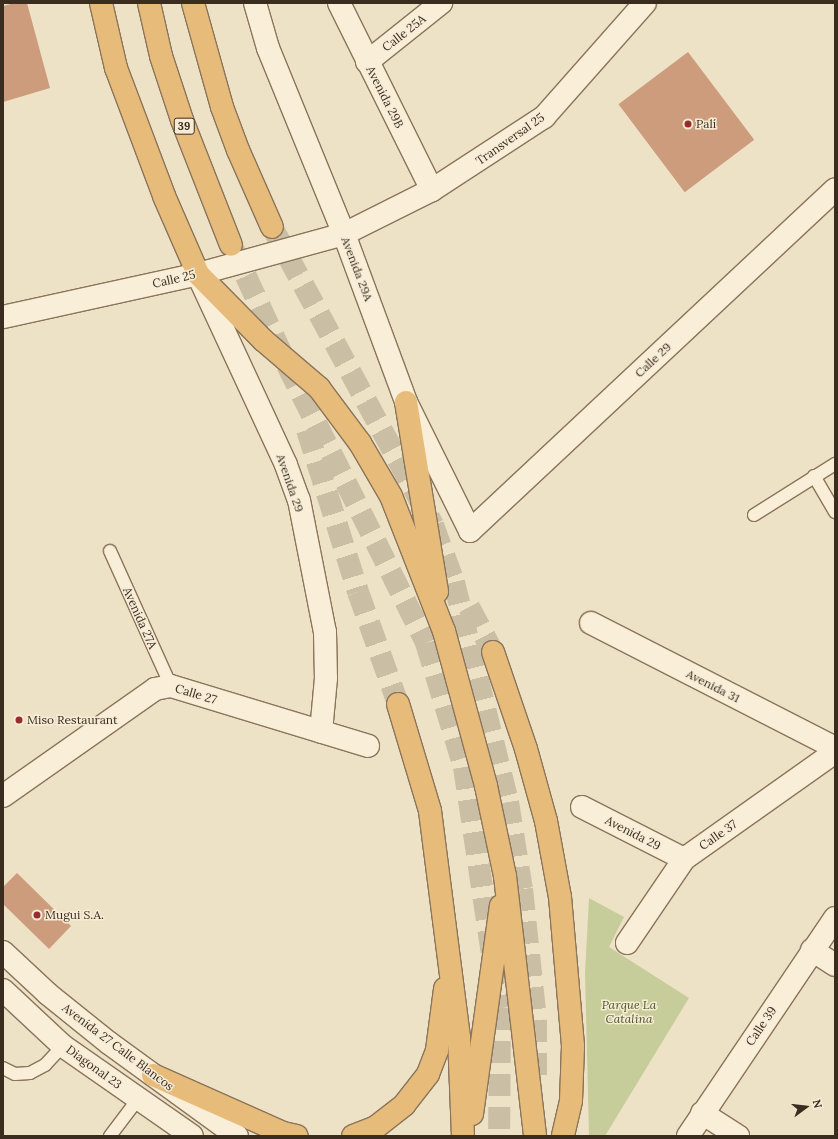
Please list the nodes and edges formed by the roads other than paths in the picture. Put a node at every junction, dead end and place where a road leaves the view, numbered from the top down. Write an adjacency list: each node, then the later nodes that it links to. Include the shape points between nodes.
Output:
1 (101, 3): 14 (highway, via 116,68 164,196)
2 (149, 3): 13 (highway, 39, via 161,56 182,120)
3 (193, 3): 11 (highway, via 222,107)
4 (255, 3): 12 (street, Avenida 29A, via 268,48)
5 (339, 3): 8 (street, Avenida 29B)
6 (441, 3): 8 (street, Calle 25A)
7 (645, 3): 9 (street, Transversal 25, via 544,117)
8 (367, 62): 9 (street, Avenida 29B)
9 (432, 190): 12 (street, Transversal 25)
10 (835, 190): 21 (street, Calle 29)
11 (272, 227)
12 (344, 234): 14 (street, Calle 25); 16 (street, Avenida 29A)
13 (231, 245)
14 (198, 274): 15 (street, Calle 25); 24 (highway, via 263,340 318,388 360,443 391,496); 28 (street, Avenida 29, via 286,465 299,500 325,632 326,678)
15 (3, 317)
16 (406, 402): 21 (street, Avenida 29A); 24 (highway)
17 (835, 464): 18 (lane)
18 (814, 476): 19 (lane); 20 (lane)
19 (835, 512)
20 (754, 515)
21 (470, 531)
22 (110, 551): 26 (lane, Avenida 27A)
23 (591, 623): 30 (street, Avenida 31)
24 (444, 631): 35 (highway, via 486,786)
25 (493, 652): 47 (highway, via 526,748 542,806 560,897 572,1046)
26 (171, 686): 28 (street, Calle 27); 32 (street, Calle 27, via 155,689)
27 (398, 704): 40 (highway, via 430,811)
28 (321, 732): 29 (street, Calle 27)
29 (368, 746)
30 (835, 748)
31 (835, 752): 34 (street, Calle 37)
32 (3, 796)
33 (582, 807): 34 (street, Avenida 29)
34 (684, 859): 37 (street, Calle 37)
35 (505, 876): 55 (highway); 56 (highway)
36 (835, 918): 38 (street, Calle 39)
37 (627, 943)
38 (812, 950): 41 (street); 48 (street, Calle 39)
39 (3, 952): 45 (street, Avenida 27 Calle Blancos, via 20,970)
40 (449, 956): 53 (highway, via 437,1050 428,1074 404,1105 376,1127); 54 (highway, via 458,1037)
41 (835, 965)
42 (3, 990): 43 (street, Diagonal 23)
43 (63, 1046): 44 (lane, via 45,1065 30,1073 15,1074); 46 (street, Diagonal 23)
44 (3, 1068)
45 (153, 1075): 51 (street, Avenida 27 Calle Blancos); 52 (highway, via 283,1133)
46 (138, 1099): 49 (lane); 50 (street, Diagonal 23)
47 (571, 1101): 57 (highway); 58 (highway)
48 (702, 1113): 59 (street, Calle 39); 60 (street)
49 (110, 1136)
50 (192, 1136)
51 (237, 1136)
52 (297, 1136)
53 (353, 1136)
54 (463, 1136)
55 (469, 1136)
56 (535, 1136)
57 (563, 1136)
58 (573, 1136)
59 (688, 1136)
60 (738, 1136)

